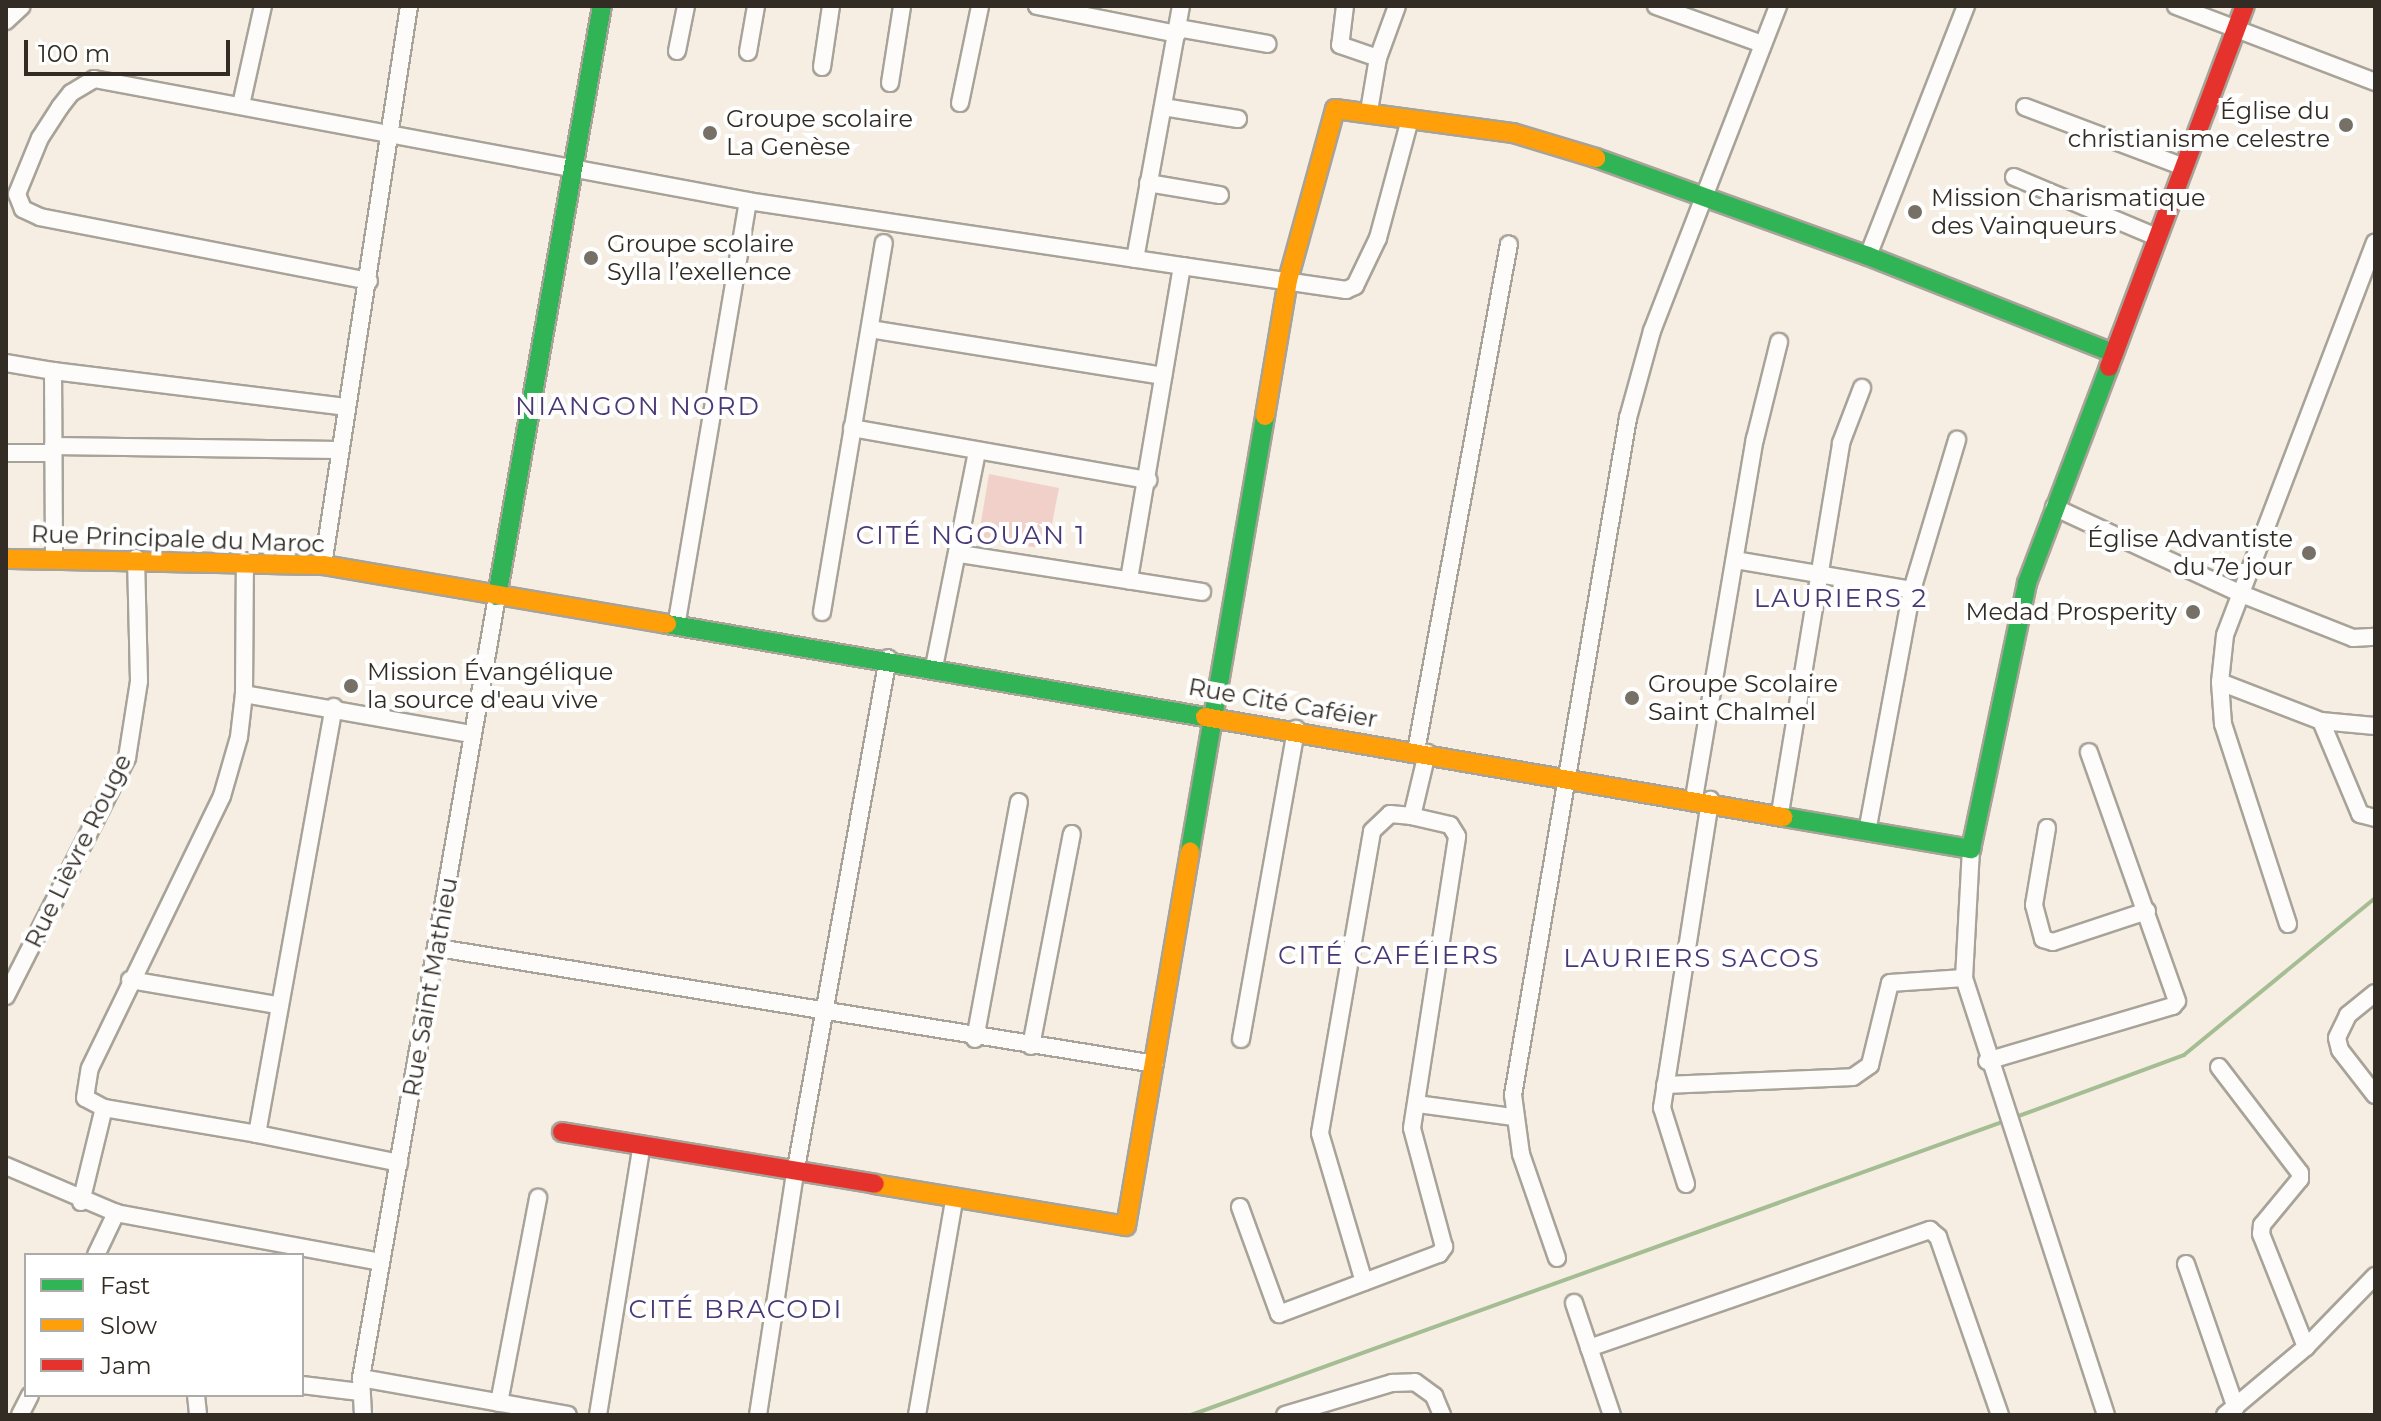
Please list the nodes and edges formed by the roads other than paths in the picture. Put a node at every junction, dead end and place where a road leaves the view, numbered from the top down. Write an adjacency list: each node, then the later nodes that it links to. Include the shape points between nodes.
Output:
1 (263, 6): 31 (street)
2 (409, 6): 37 (street)
3 (602, 6): 39 (street)
4 (686, 6): 24 (street)
5 (756, 6): 25 (street)
6 (831, 6): 27 (street)
7 (902, 6): 29 (street)
8 (980, 6): 30 (street)
9 (1037, 6): 21 (street)
10 (1181, 6): 21 (street)
11 (1345, 6): 26 (street, via 1340,45)
12 (1397, 6): 26 (street)
13 (1656, 6): 23 (street)
14 (1778, 6): 23 (street)
15 (1966, 6): 49 (street)
16 (2176, 6): 20 (street)
17 (2245, 6): 20 (street)
18 (21, 7): 19 (street)
19 (6, 21)
20 (2236, 29): 28 (street); 38 (street)
21 (1178, 31): 22 (street); 32 (street)
22 (1268, 44)
23 (1762, 44): 43 (street)
24 (677, 51)
25 (748, 52)
26 (1378, 58): 34 (street)
27 (822, 67)
28 (2375, 82)
29 (890, 83)
30 (960, 103)
31 (241, 105): 37 (street); 53 (street, via 85,81 40,138 19,203 40,217)
32 (1163, 107): 35 (street); 41 (street)
33 (2025, 107): 38 (street)
34 (1369, 111): 36 (street); 52 (street, via 1339,108 1332,113)
35 (1238, 119)
36 (1410, 119): 43 (street, via 1513,133 1572,149); 52 (street, via 1362,278 1346,290)
37 (392, 131): 39 (street); 53 (street)
38 (2184, 167): 45 (street)
39 (572, 170): 44 (street); 82 (street)
40 (2014, 177): 45 (street)
41 (1148, 183): 42 (street); 50 (street)
42 (1220, 195)
43 (1704, 200): 49 (street); 99 (street, via 1652,331 1628,418)
44 (748, 201): 50 (street); 85 (street)
45 (2157, 237): 56 (street)
46 (884, 243): 54 (street)
47 (2375, 243): 81 (street)
48 (1509, 244): 97 (street)
49 (1868, 256): 56 (street)
50 (1135, 259): 51 (street)
51 (1182, 266): 52 (street); 59 (street)
52 (1288, 280): 92 (street)
53 (369, 281): 61 (street)
54 (870, 329): 59 (street); 62 (street)
55 (1779, 342): 74 (street, via 1755,439)
56 (2113, 353): 69 (street)
57 (6, 363): 58 (street)
58 (53, 371): 61 (street); 64 (street)
59 (1163, 376): 68 (street)
60 (1862, 388): 77 (street, via 1841,443)
61 (346, 407): 65 (street)
62 (852, 428): 66 (street); 84 (street)
63 (1957, 440): 79 (street)
64 (52, 450): 65 (street); 67 (street); 71 (street)
65 (339, 450): 76 (street)
66 (977, 451): 68 (street); 70 (street)
67 (6, 453)
68 (1148, 480): 78 (street)
69 (2054, 507): 81 (street); 108 (street, via 2019,615)
70 (960, 554): 78 (street); 88 (street)
71 (54, 556): 72 (street, Rue Principale du Maroc); 73 (street, Rue Principale du Maroc)
72 (136, 558): 75 (street, Rue Principale du Maroc); 115 (street, Rue Lièvre Rouge, via 139,681 127,758)
73 (6, 559)
74 (1735, 560): 77 (street); 100 (street)
75 (245, 561): 76 (street, Rue Principale du Maroc); 90 (street)
76 (323, 565): 82 (street, Rue Principale du Maroc)
77 (1822, 575): 79 (street); 102 (street)
78 (1129, 581): 80 (street)
79 (1912, 590): 106 (street)
80 (1202, 592)
81 (2239, 593): 86 (street, via 2353,638); 89 (street, via 2225,635)
82 (497, 596): 83 (street, Rue Principale du Maroc); 96 (street, Rue Saint Mathieu)
83 (586, 610): 85 (street, Rue Cité Caféier)
84 (822, 612)
85 (676, 626): 87 (street, Rue Cité Caféier)
86 (2375, 637)
87 (888, 658): 88 (street, Rue Cité Caféier); 117 (street)
88 (934, 667): 92 (street, Rue Cité Caféier)
89 (2220, 682): 93 (street); 110 (street, via 2236,769)
90 (244, 694): 91 (street); 113 (street, via 222,796)
91 (334, 707): 96 (street); 116 (street)
92 (1214, 715): 95 (street, Rue Cité Caféier); 122 (street)
93 (2321, 721): 94 (street); 104 (street, via 2360,814)
94 (2375, 726)
95 (1296, 729): 97 (street, Rue Cité Caféier); 119 (street)
96 (472, 734): 111 (street, Rue Saint Mathieu)
97 (1422, 752): 99 (street, Rue Cité Caféier); 103 (street)
98 (2089, 752): 109 (street)
99 (1567, 775): 100 (street, Rue Cité Caféier); 128 (street)
100 (1702, 799): 102 (street, Rue Cité Caféier); 124 (street)
101 (1019, 802): 118 (street)
102 (1780, 813): 106 (street, Rue Cité Caféier)
103 (1412, 816): 126 (street, via 1450,825 1457,836); 146 (street, via 1390,814 1372,831 1320,1133)
104 (2375, 818)
105 (2047, 828): 109 (street, via 2034,905 2043,939 2053,942)
106 (1867, 832): 108 (street, Rue Cité Caféier)
107 (1072, 834): 120 (street)
108 (1971, 849): 112 (street)
109 (2147, 911): 121 (street, via 2178,994 2173,1006)
110 (2288, 924)
111 (438, 948): 117 (street); 132 (street, Rue Saint Mathieu)
112 (1964, 978): 121 (street); 124 (street, via 1890,983 1870,1065 1853,1077)
113 (130, 980): 116 (street); 127 (street, via 84,1086 85,1098)
114 (2375, 993): 125 (street, via 2348,1015 2337,1038 2340,1050)
115 (6, 996)
116 (277, 1005): 130 (street)
117 (826, 1014): 118 (street); 134 (street)
118 (975, 1039): 120 (street)
119 (1241, 1039)
120 (1031, 1046): 122 (street)
121 (1987, 1061): 165 (street)
122 (1155, 1064): 137 (street, via 1126,1226)
123 (2219, 1067): 148 (street, via 2300,1173 2261,1234)
124 (1665, 1085): 135 (street, via 1663,1115)
125 (2375, 1095)
126 (1417, 1104): 128 (street); 146 (street, via 1412,1128 1444,1247 1439,1254)
127 (104, 1108): 130 (street); 138 (street)
128 (1513, 1117): 142 (street)
129 (562, 1132): 131 (street)
130 (257, 1134): 132 (street)
131 (641, 1149): 134 (street); 158 (street)
132 (399, 1163): 143 (street, Rue Saint Mathieu)
133 (6, 1166): 138 (street)
134 (795, 1174): 137 (street); 159 (street)
135 (1686, 1184)
136 (538, 1198): 153 (street)
137 (954, 1201): 160 (street)
138 (81, 1202): 140 (street)
139 (1240, 1207): 146 (street, via 1279,1314)
140 (116, 1213): 141 (street); 143 (street)
141 (97, 1253)
142 (1557, 1258)
143 (381, 1262): 151 (street, Rue Saint Mathieu)
144 (2186, 1264): 154 (street)
145 (2375, 1276): 148 (street)
146 (1364, 1282)
147 (1574, 1303): 149 (street)
148 (2306, 1347): 154 (street)
149 (1589, 1348): 163 (street); 164 (street, via 1930,1230 1938,1237)
150 (304, 1385): 151 (street)
151 (360, 1385): 153 (street); 156 (street, Rue Saint Mathieu)
152 (29, 1397): 155 (street)
153 (500, 1407): 157 (street)
154 (2231, 1412)
155 (20, 1415)
156 (363, 1415)
157 (568, 1415)
158 (598, 1415)
159 (758, 1415)
160 (917, 1415)
161 (1285, 1415): 162 (street, via 1392,1383 1415,1382 1434,1396)
162 (1442, 1415)
163 (1612, 1415)
164 (2000, 1415)
165 (2106, 1415)

